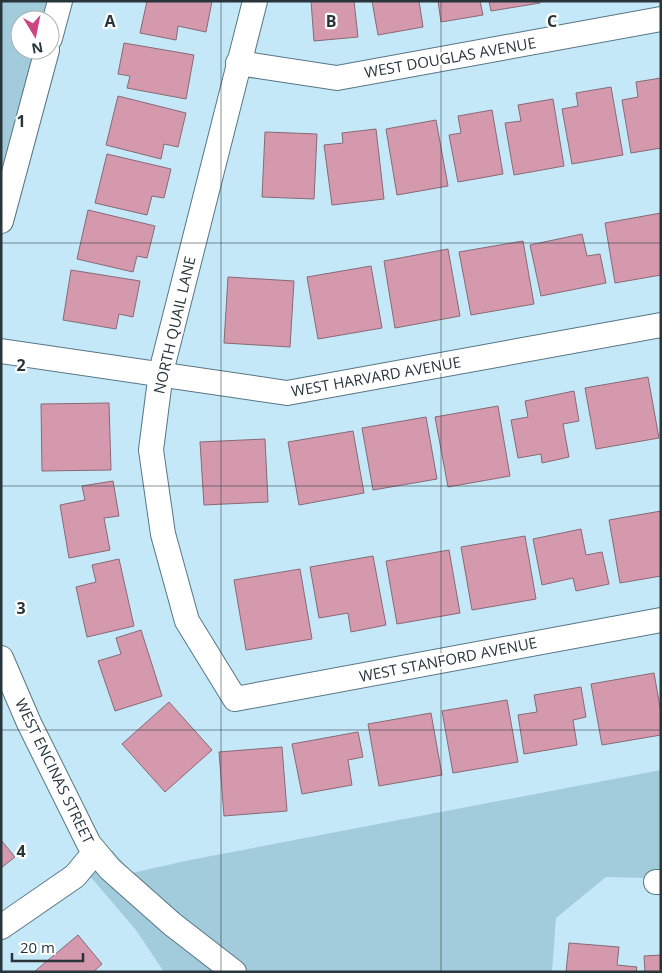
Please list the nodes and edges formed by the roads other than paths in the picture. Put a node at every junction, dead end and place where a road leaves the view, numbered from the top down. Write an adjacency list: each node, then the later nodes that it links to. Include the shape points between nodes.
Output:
1 (255, 1): 4 (street, NORTH QUAIL LANE)
2 (661, 19): 4 (street, WEST DOUGLAS AVENUE, via 337,78)
3 (44, 60): 5 (street)
4 (238, 64): 8 (street, NORTH QUAIL LANE)
5 (1, 221)
6 (661, 325): 8 (street, WEST HARVARD AVENUE, via 286,393)
7 (1, 351): 8 (street, WEST HARVARD AVENUE)
8 (160, 376): 11 (street, NORTH QUAIL LANE, via 151,450 163,534 187,621)
9 (661, 620): 11 (street, WEST STANFORD AVENUE)
10 (1, 658): 12 (street, WEST ENCINAS STREET, via 33,732)
11 (235, 699)
12 (95, 852): 13 (street, via 75,876); 14 (street, WEST ENCINAS STREET, via 172,924)
13 (1, 927)
14 (234, 972)

